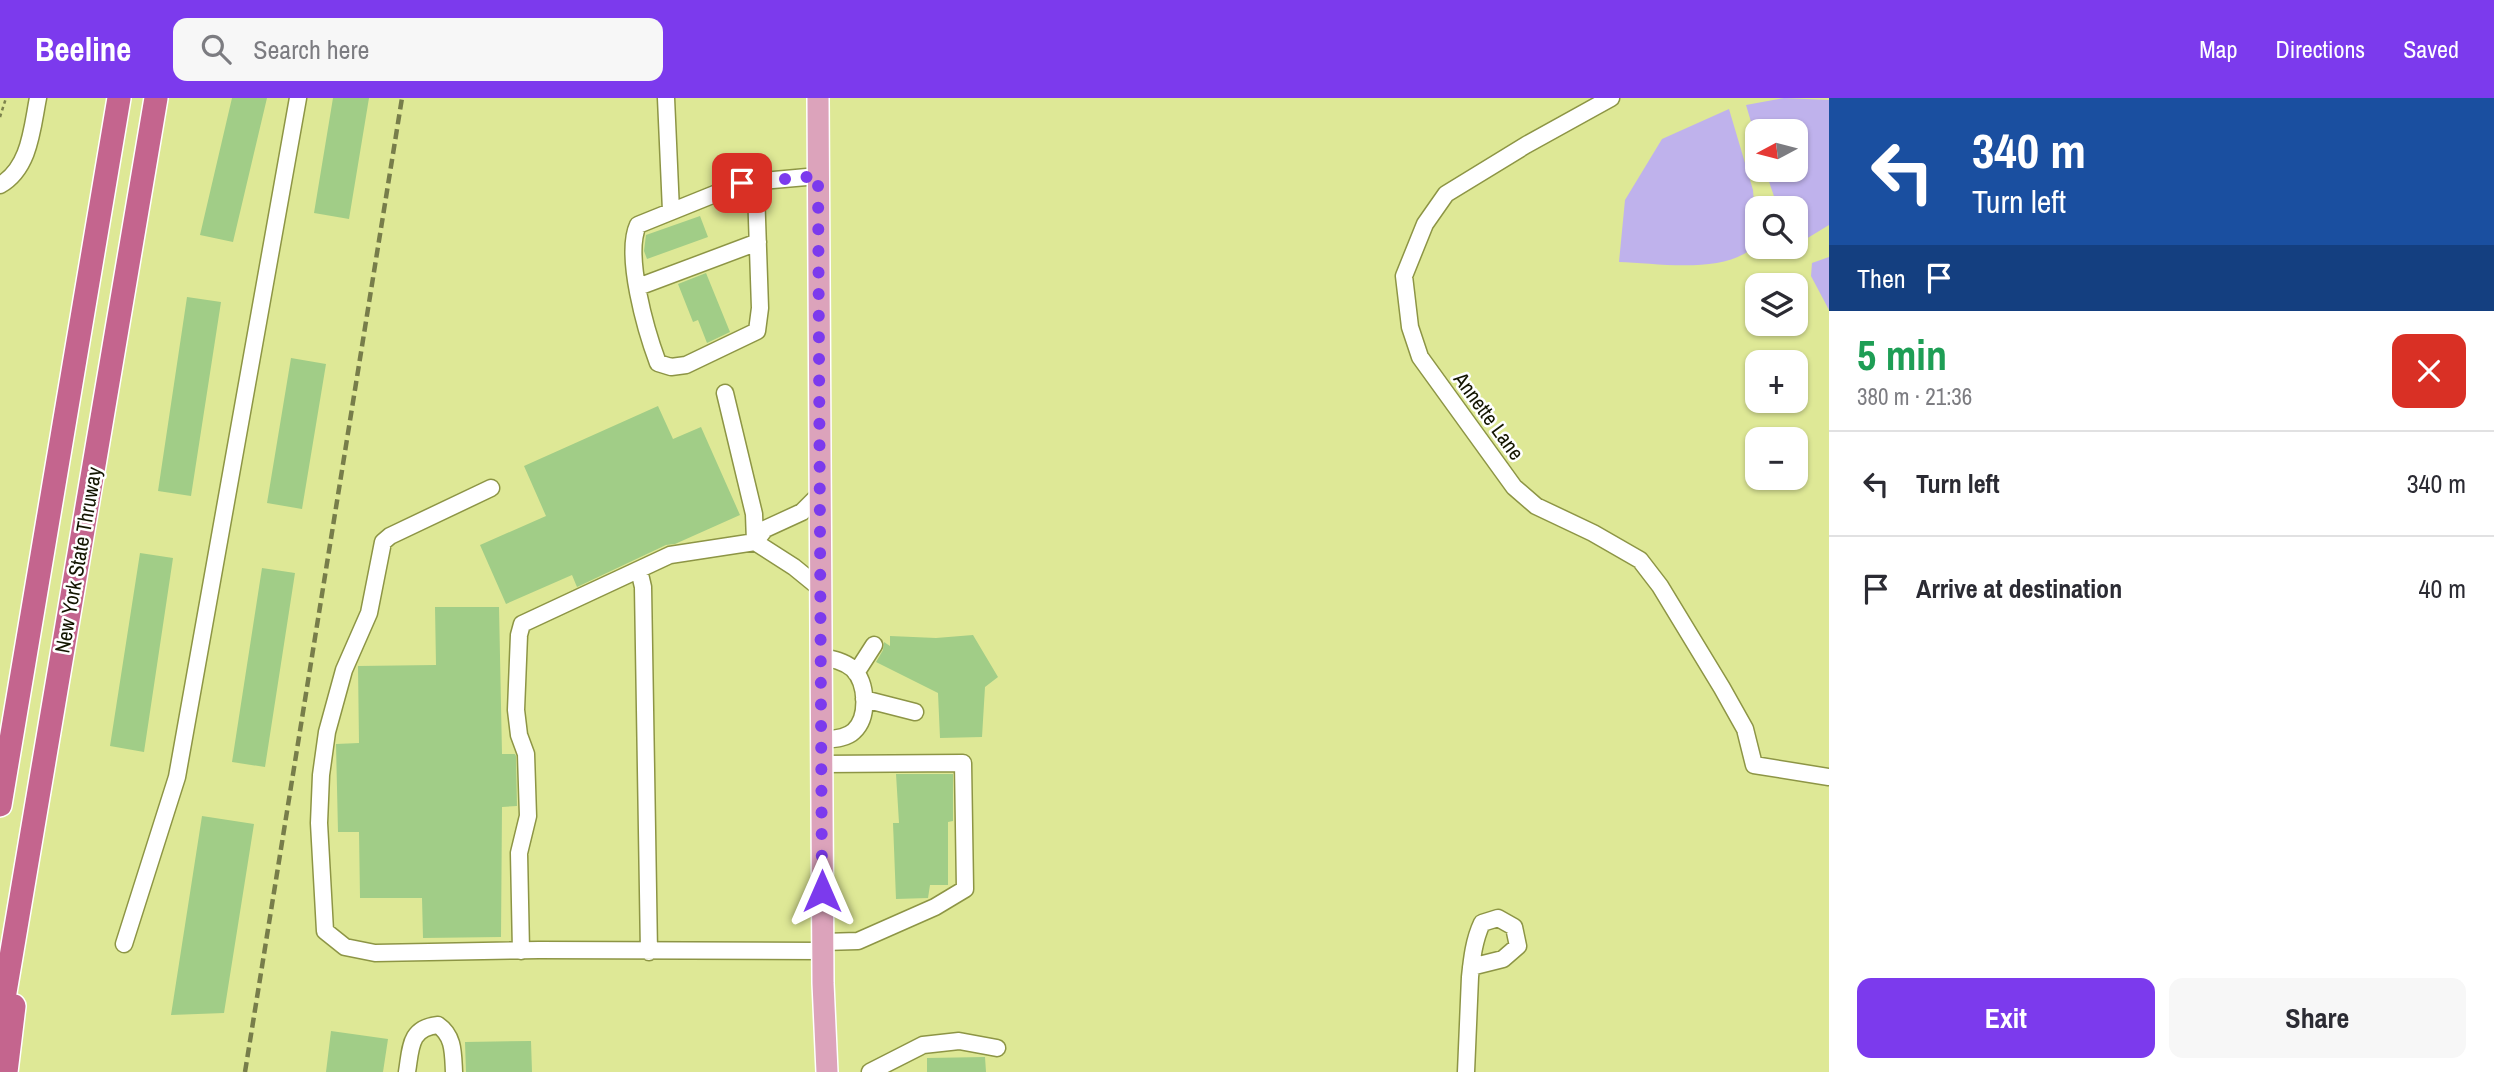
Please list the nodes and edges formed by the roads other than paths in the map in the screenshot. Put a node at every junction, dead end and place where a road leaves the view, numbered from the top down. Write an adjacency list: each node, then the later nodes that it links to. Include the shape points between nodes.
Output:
1 (38, 98): 10 (street, via 23,160)
2 (119, 98): 26 (highway, New York State Thruway)
3 (156, 98): 27 (highway, New York State Thruway)
4 (298, 98): 32 (street, via 177,777)
5 (666, 98): 11 (street)
6 (818, 98): 8 (main road)
7 (1611, 98): 29 (street, Annette Lane, via 1446,194 1425,224 1404,276 1410,327 1420,357 1514,487 1536,506 1640,560 1745,729 1755,765)
8 (818, 176): 9 (street); 16 (main road)
9 (761, 181): 11 (street, via 742,183); 12 (street, via 757,190)
10 (0, 185)
11 (671, 211): 13 (street, via 638,225 632,237)
12 (758, 242): 13 (street); 13 (street, via 757,331 686,365 658,363)
13 (638, 287)
14 (725, 393): 17 (street, via 754,514)
15 (491, 488): 34 (street, via 383,542 369,614 344,670 327,732 319,823 324,919 325,931 345,947 375,953)
16 (820, 494): 17 (street, via 802,512 765,529); 19 (main road)
17 (755, 542): 18 (street, via 670,555); 19 (street)
18 (639, 570): 34 (street, via 522,624 516,710 526,754 528,816 519,853); 35 (street, via 643,587)
19 (821, 589): 21 (main road)
20 (874, 645): 22 (street)
21 (821, 657): 22 (street, via 841,661); 25 (main road)
22 (856, 673): 23 (street)
23 (864, 699): 24 (street); 25 (street, via 861,721 853,732)
24 (915, 712)
25 (822, 740): 28 (main road)
26 (10, 744): 30 (highway); 31 (highway, New York State Thruway)
27 (46, 751): 37 (highway, New York State Thruway); 39 (highway)
28 (822, 764): 33 (main road); 33 (street, via 963,763 965,889 858,941)
29 (1829, 777)
30 (0, 788)
31 (0, 805)
32 (124, 944)
33 (823, 947): 35 (street); 42 (main road)
34 (522, 951): 35 (street)
35 (649, 952)
36 (1471, 967): 44 (street)
37 (0, 1022)
38 (997, 1048): 43 (street, via 959,1041 923,1045)
39 (6, 1072)
40 (407, 1072): 41 (street, via 415,1035 424,1026 438,1024 453,1046)
41 (454, 1072)
42 (827, 1072)
43 (870, 1072)
44 (1465, 1072)

